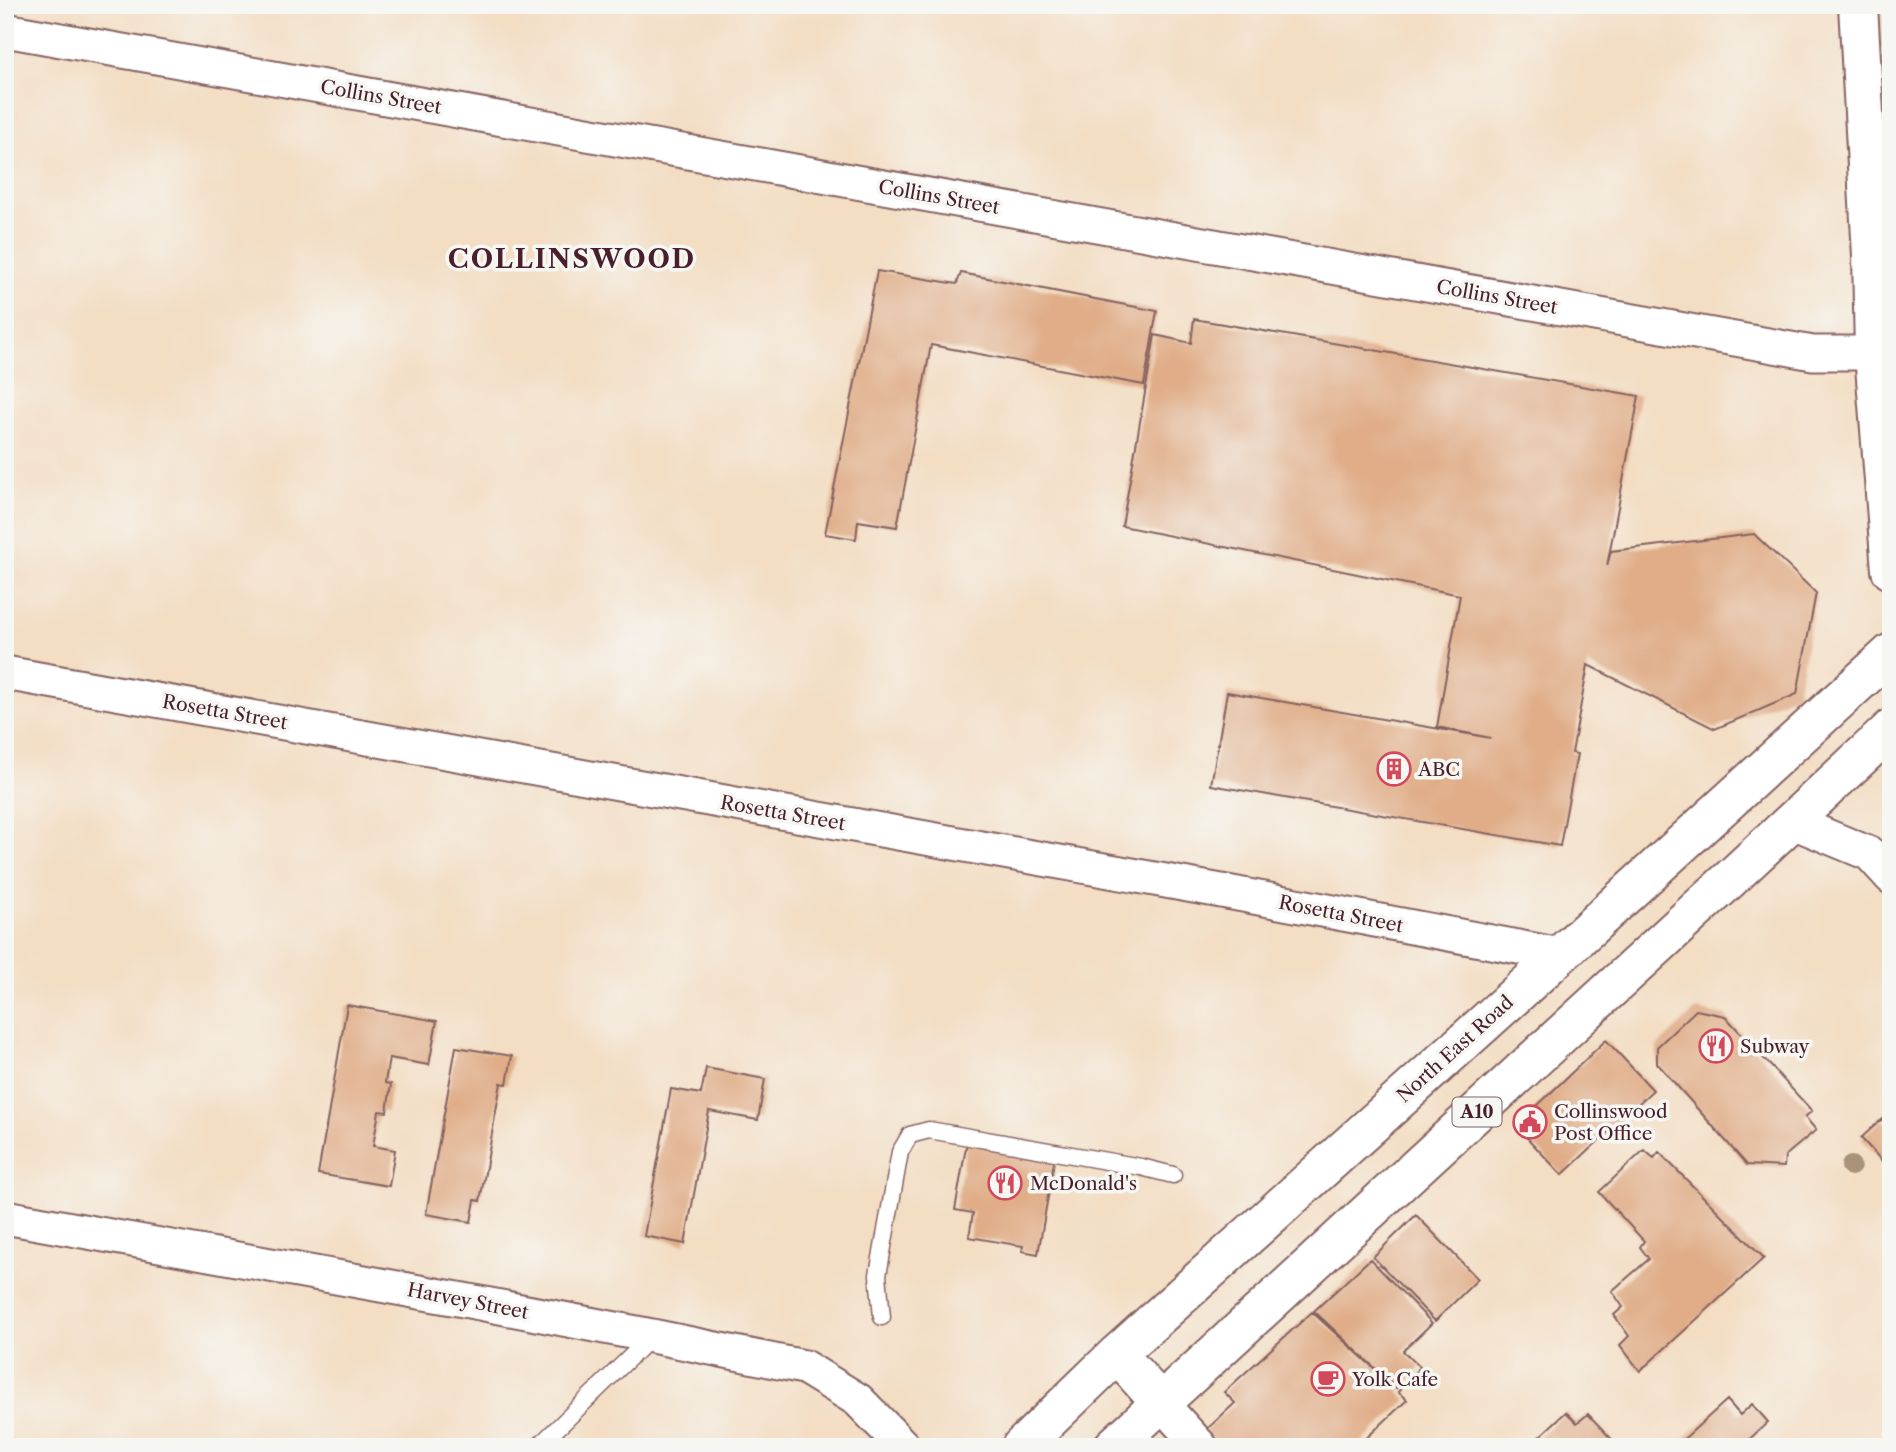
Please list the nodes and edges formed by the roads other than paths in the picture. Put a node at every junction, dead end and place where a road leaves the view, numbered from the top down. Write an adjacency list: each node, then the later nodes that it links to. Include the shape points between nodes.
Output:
1 (1858, 5): 3 (main road)
2 (5, 30): 3 (street, Collins Street, via 1813,353)
3 (1874, 353): 4 (main road)
4 (1887, 458): 5 (main road)
5 (1891, 570)
6 (1891, 653): 11 (main road, North East Road)
7 (5, 673): 11 (street, Rosetta Street)
8 (1891, 729): 9 (main road, A10)
9 (1793, 821): 10 (street); 17 (main road, A10)
10 (1880, 865)
11 (1560, 955): 16 (main road, North East Road)
12 (1173, 1175): 14 (lane, via 929,1130 910,1135 900,1152 878,1275)
13 (5, 1217): 15 (street, Harvey Street)
14 (882, 1317)
15 (652, 1336): 18 (lane); 19 (street, Harvey Street, via 804,1367 858,1400)
16 (1117, 1354): 17 (main road); 20 (main road, North East Road)
17 (1161, 1403): 21 (main road, A10); 22 (street)
18 (538, 1447)
19 (904, 1447)
20 (1021, 1447)
21 (1113, 1447)
22 (1201, 1447)

